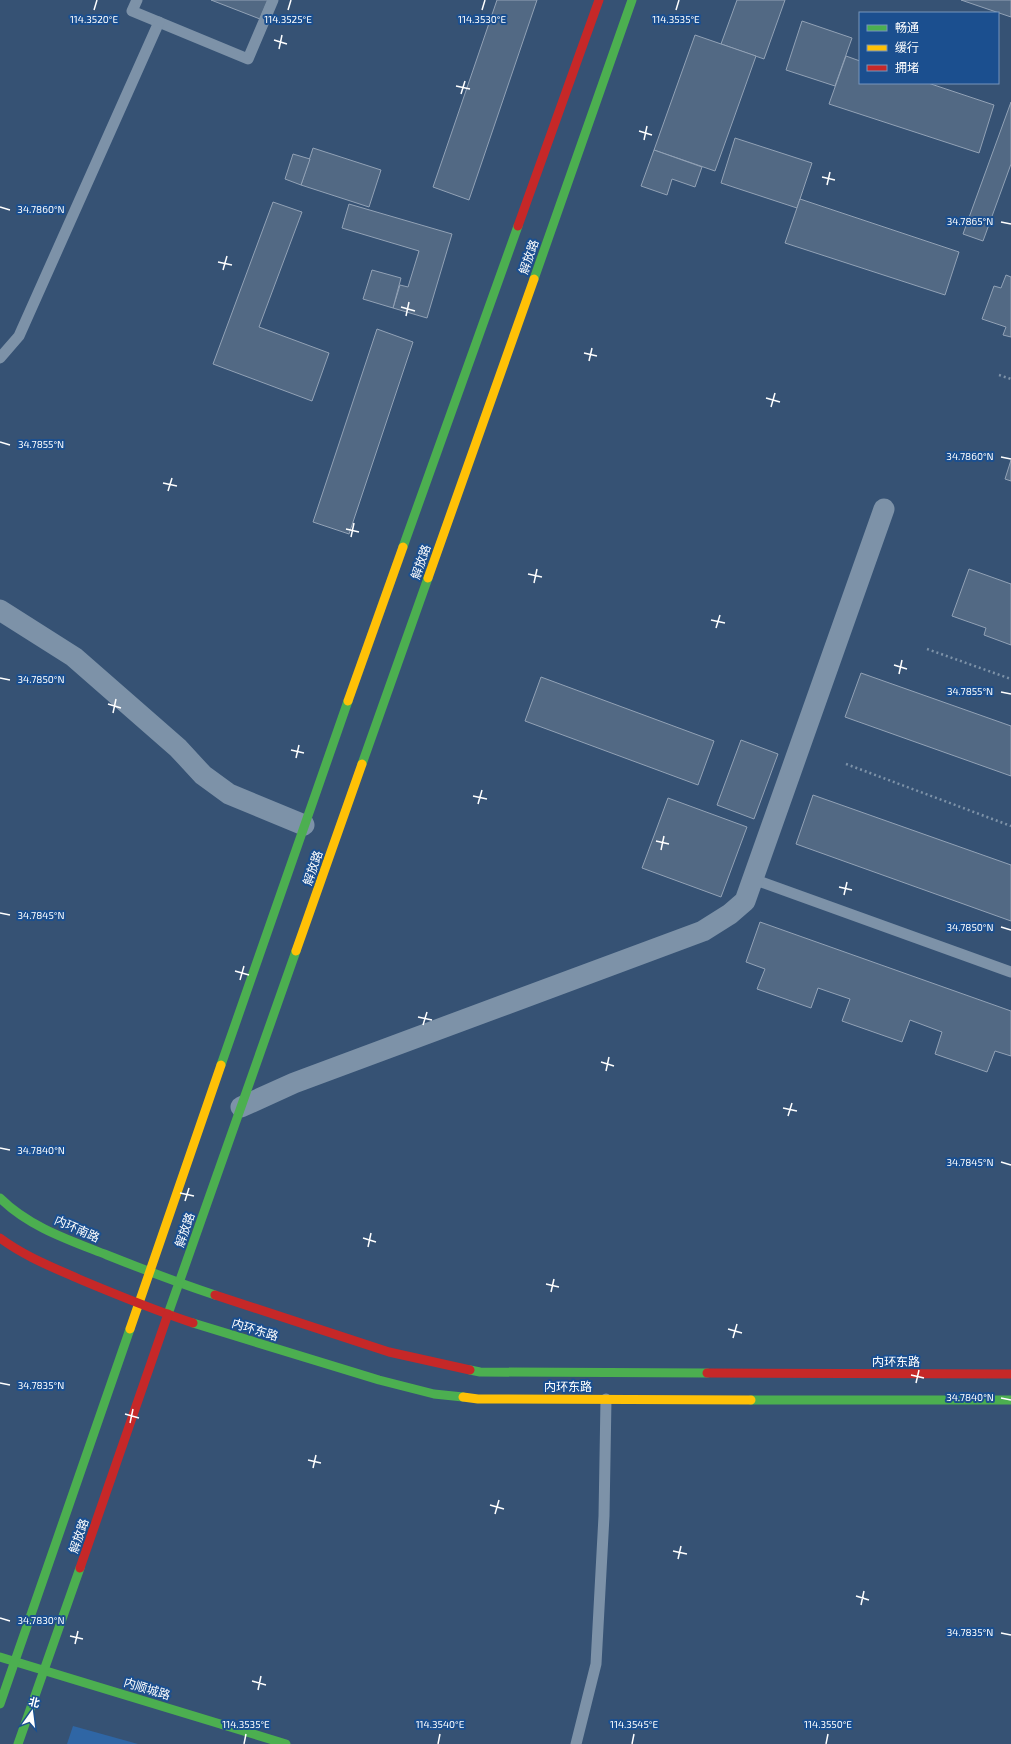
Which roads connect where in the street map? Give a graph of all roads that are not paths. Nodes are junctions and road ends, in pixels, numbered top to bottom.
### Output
1 (137, 0) edge
2 (273, 0) edge
3 (599, 0) edge
4 (632, 0) edge
5 (159, 22) junction
6 (0, 358) edge
7 (884, 509) dead end
8 (0, 610) edge
9 (304, 825) junction
10 (753, 879) junction
11 (1011, 972) edge
12 (241, 1107) junction
13 (0, 1198) edge
14 (0, 1238) edge
15 (149, 1272) junction
16 (179, 1282) junction
17 (138, 1304) junction
18 (169, 1315) junction
19 (1011, 1374) edge
20 (606, 1399) junction
21 (1011, 1400) edge
22 (0, 1657) edge
23 (15, 1662) junction
24 (45, 1670) junction
25 (0, 1704) edge
26 (18, 1744) edge
27 (286, 1744) edge
28 (576, 1744) edge

1 - 5 lane
2 - 5 lane
3 - 9 main road, 解放路
4 - 12 main road, 解放路
5 - 6 lane
7 - 10 street
8 - 9 street
9 - 15 main road, 解放路
10 - 11 lane
10 - 12 street
12 - 16 main road, 解放路
13 - 15 main road, 内环南路
14 - 17 main road
15 - 16 main road, 内环东路
15 - 17 main road, 解放路
16 - 18 main road, 解放路
16 - 19 main road, 内环东路
17 - 18 main road, 内环东路
17 - 23 main road, 解放路
18 - 20 main road, 内环东路
18 - 24 main road, 解放路
20 - 21 main road, 内环东路
20 - 28 lane
22 - 23 main road, 内顺城路
23 - 24 main road, 内顺城路
23 - 25 main road, 解放路
24 - 26 main road, 解放路
24 - 27 main road, 内顺城路

